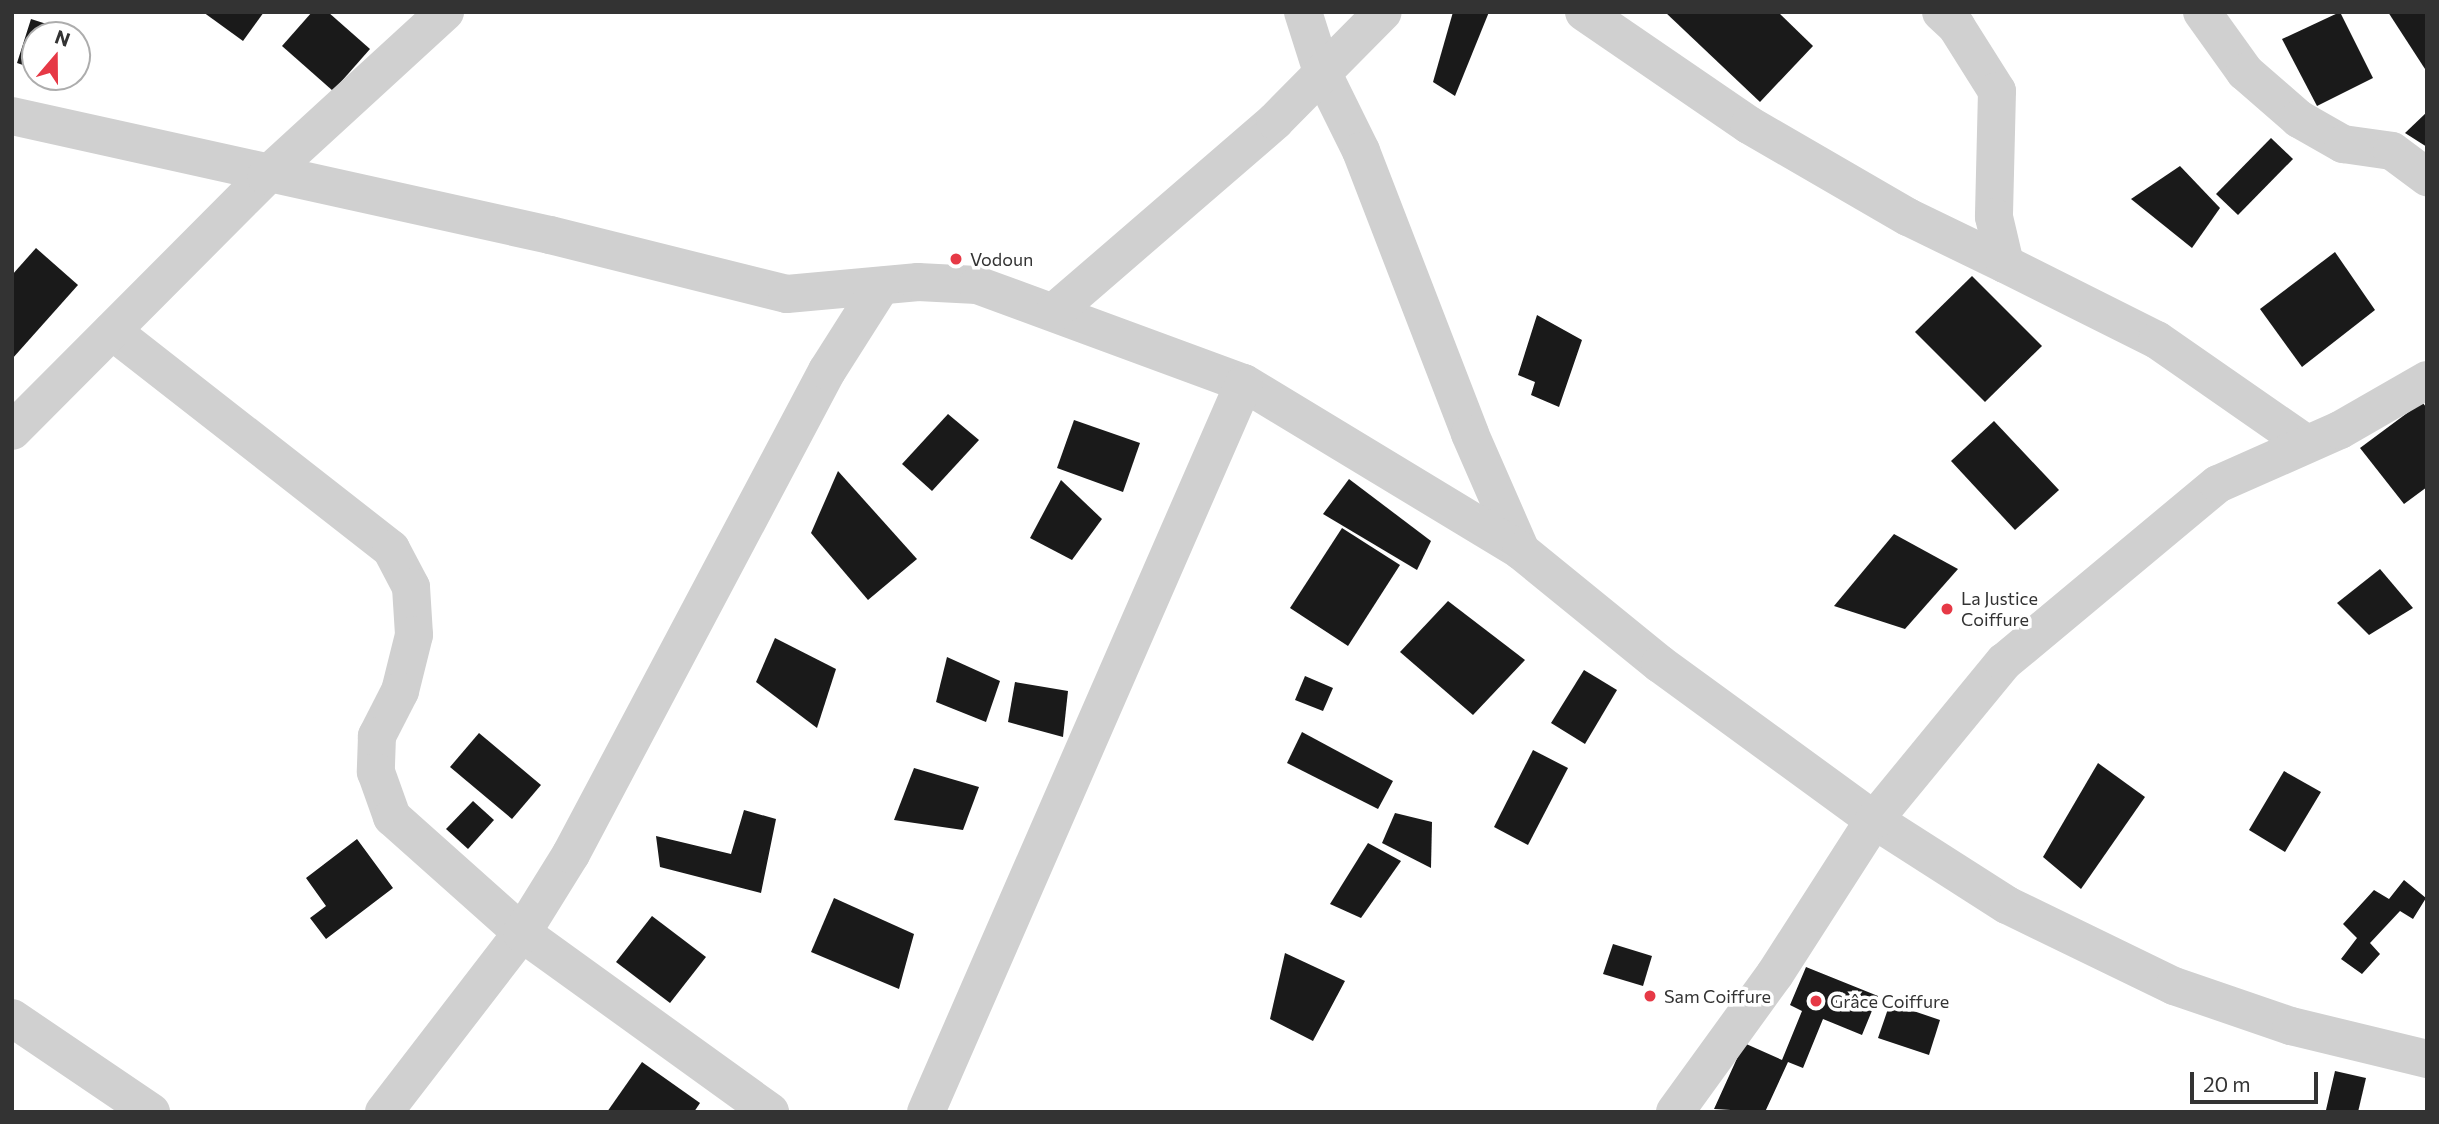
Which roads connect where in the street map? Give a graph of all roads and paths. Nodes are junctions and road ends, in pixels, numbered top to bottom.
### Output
1 (445, 12) edge
2 (1303, 12) edge
3 (1383, 12) edge
4 (1584, 12) edge
5 (1941, 12) edge
6 (2202, 12) edge
7 (1322, 72) junction
8 (12, 116) edge
9 (266, 176) junction
10 (2427, 177) edge
11 (2005, 264) junction
12 (881, 286) junction
13 (1054, 312) junction
14 (112, 331) junction
15 (2427, 380) edge
16 (1244, 383) junction
17 (12, 430) edge
18 (2304, 442) junction
19 (1521, 551) junction
20 (1874, 820) junction
21 (522, 933) junction
22 (12, 1018) edge
23 (2427, 1059) edge
24 (151, 1112) edge
25 (384, 1112) edge
26 (770, 1112) edge
27 (926, 1112) edge
28 (1675, 1112) edge

1 - 9 street
2 - 7 street
3 - 7 street
4 - 11 street
5 - 11 street
6 - 10 street
7 - 13 street
7 - 19 street
8 - 9 street
9 - 12 street
9 - 14 street
11 - 18 street
12 - 13 street
12 - 21 street
13 - 16 street
14 - 17 street
14 - 21 street
15 - 18 street
16 - 19 street
16 - 27 street
18 - 20 street
19 - 20 street
20 - 23 street
20 - 28 street
21 - 25 street
21 - 26 street
22 - 24 street

